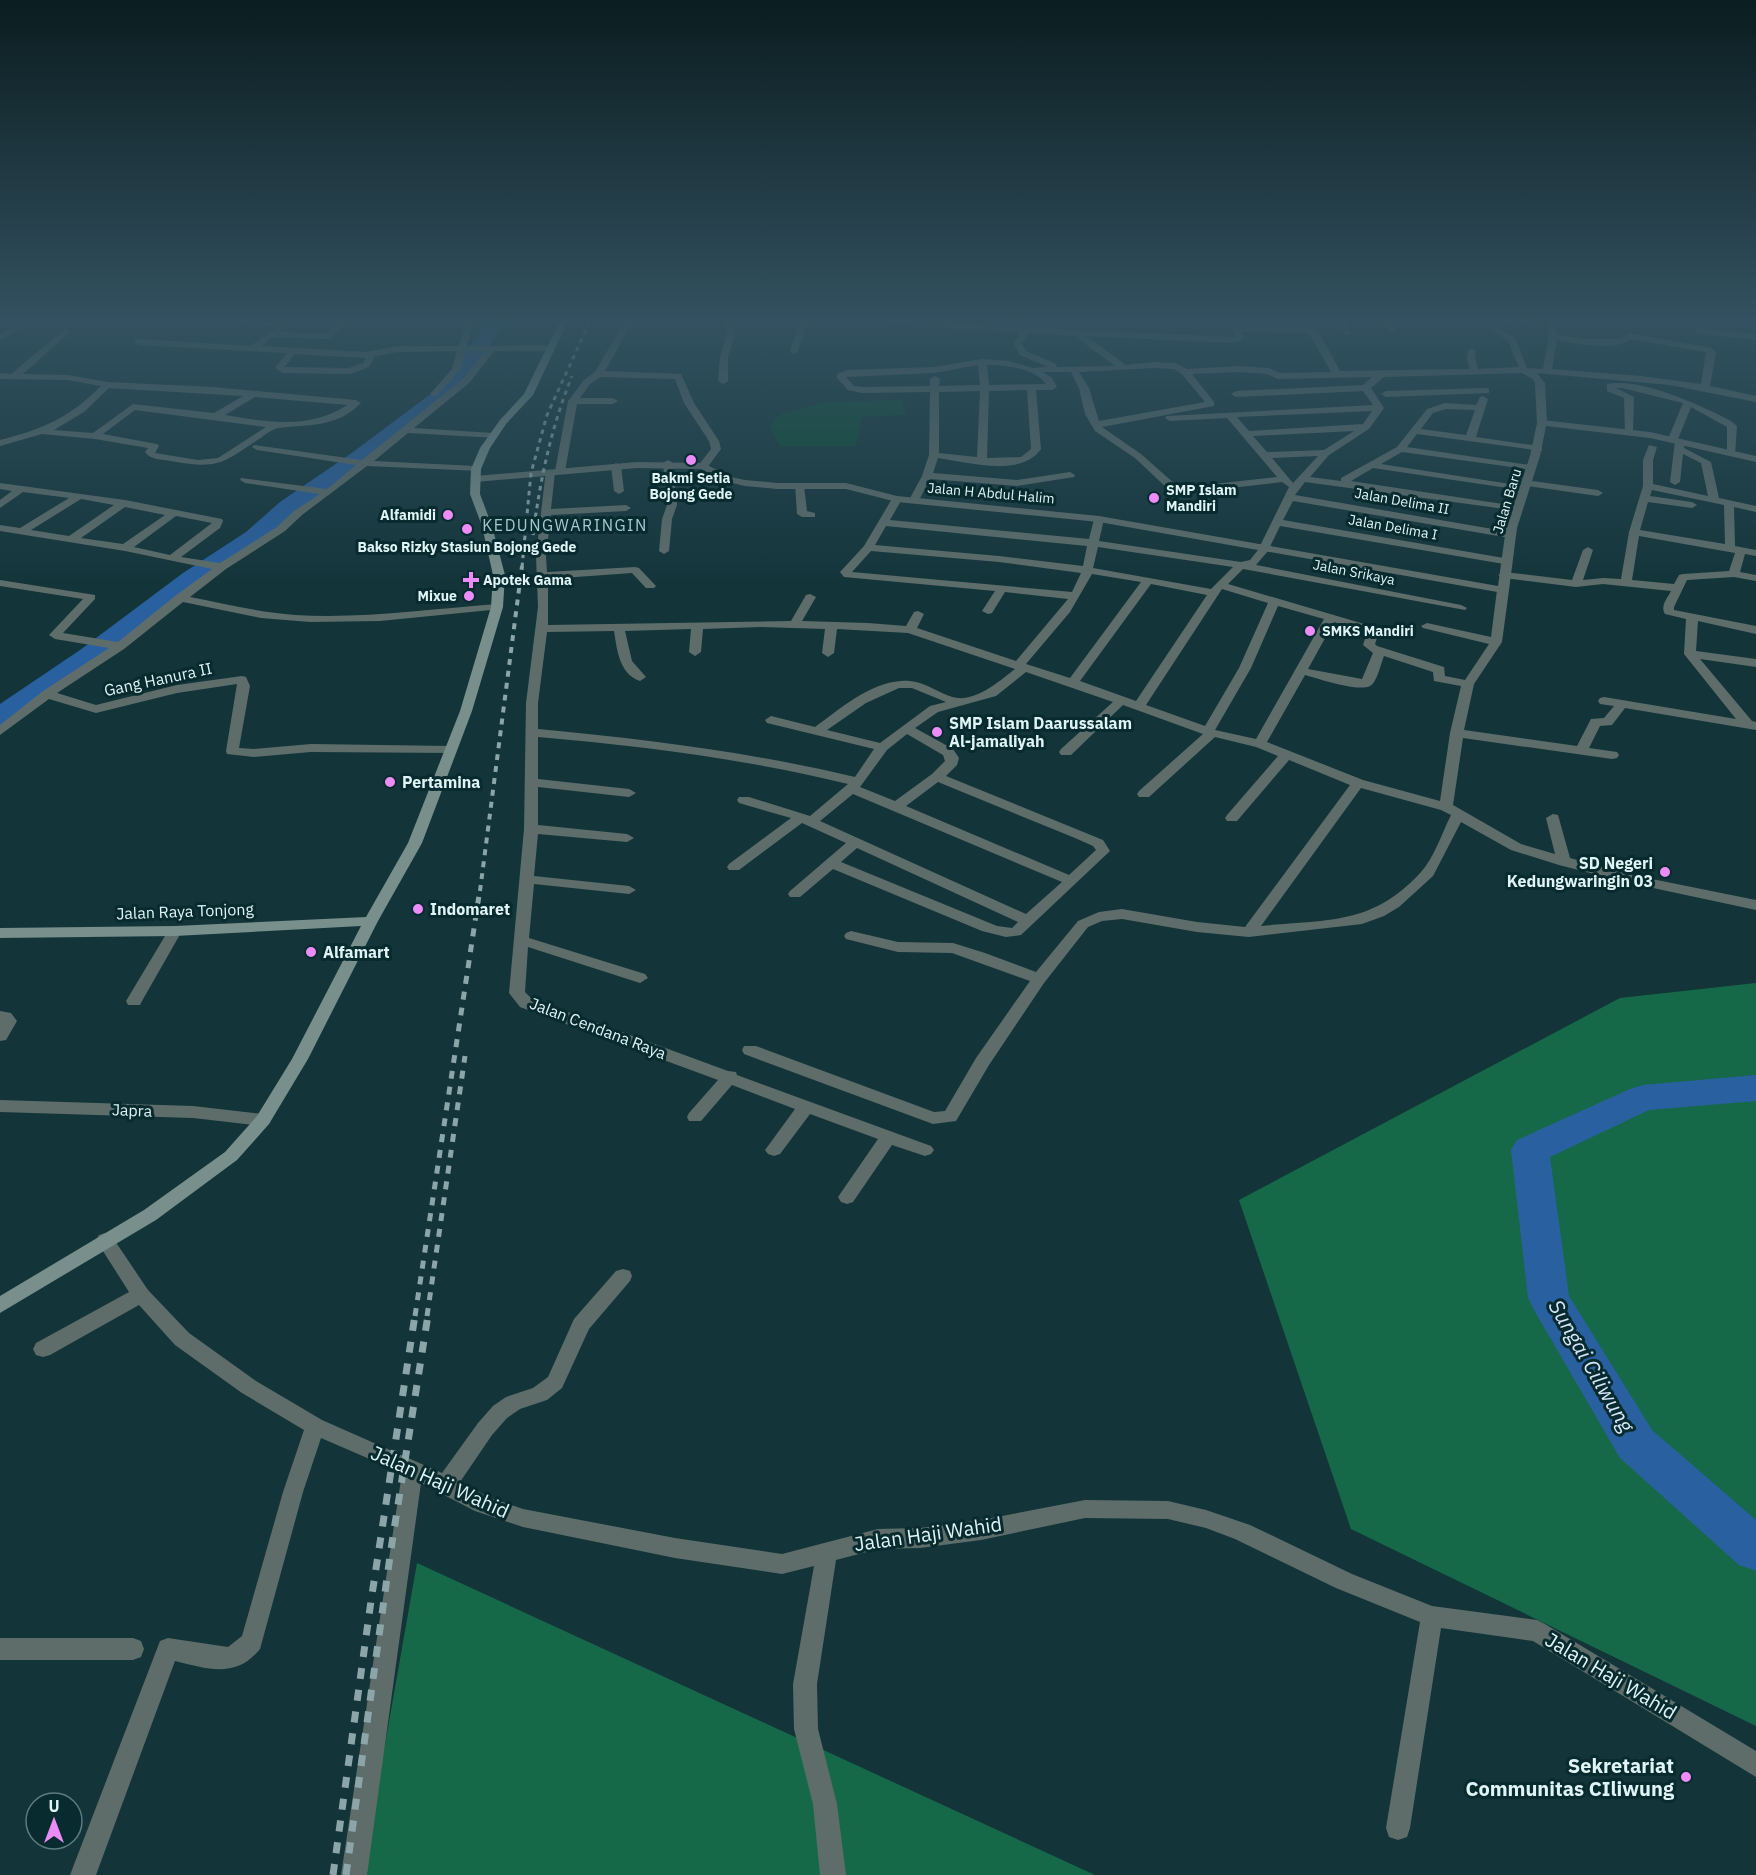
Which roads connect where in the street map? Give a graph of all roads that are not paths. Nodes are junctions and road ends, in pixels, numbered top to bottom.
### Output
1 (84, 408) edge
2 (131, 408) edge
3 (147, 408) edge
4 (228, 408) edge
5 (345, 408) edge
6 (432, 408) edge
7 (514, 408) edge
8 (571, 408) edge
9 (693, 408) edge
10 (935, 408) edge
11 (984, 408) edge
12 (1033, 408) edge
13 (1090, 408) edge
14 (1186, 408) edge
15 (1368, 408) edge
16 (1379, 408) edge
17 (1434, 408) edge
18 (1480, 408) edge
19 (1541, 408) edge
20 (1629, 408) edge
21 (1686, 408) edge
22 (1700, 408) edge
23 (1230, 415) junction
24 (216, 416) junction
25 (1170, 418) dead end
26 (1542, 423) junction
27 (1095, 425) junction
28 (273, 426) junction
29 (1366, 428) junction
30 (406, 430) junction
31 (1416, 431) junction
32 (45, 432) junction
33 (1628, 432) junction
34 (1246, 434) junction
35 (95, 436) junction
36 (494, 436) junction
37 (1470, 439) junction
38 (0, 443) edge
39 (1677, 443) junction
40 (257, 447) dead end
41 (1652, 447) dead end
42 (1400, 449) junction
43 (1539, 449) junction
44 (1326, 453) junction
45 (1732, 453) junction
46 (934, 455) junction
47 (1262, 455) junction
48 (982, 459) junction
49 (1756, 459) edge
50 (361, 463) junction
51 (668, 463) junction
52 (1372, 465) junction
53 (616, 466) junction
54 (704, 466) junction
55 (1530, 468) junction
56 (555, 472) junction
57 (476, 474) junction
58 (1070, 475) dead end
59 (927, 476) junction
60 (1284, 479) junction
61 (1303, 479) junction
62 (245, 480) dead end
63 (1675, 482) dead end
64 (1348, 484) junction
65 (0, 486) edge
66 (799, 486) junction
67 (1524, 486) junction
68 (1648, 486) junction
69 (21, 489) junction
70 (619, 491) dead end
71 (329, 492) junction
72 (1291, 493) junction
73 (1598, 493) dead end
74 (79, 496) junction
75 (1645, 498) junction
76 (897, 499) junction
77 (914, 500) junction
78 (125, 503) junction
79 (1730, 503) junction
80 (1710, 504) junction
81 (0, 505) edge
82 (626, 508) dead end
83 (1516, 508) junction
84 (1756, 508) edge
85 (175, 512) junction
86 (545, 512) junction
87 (812, 515) dead end
88 (1100, 519) junction
89 (1276, 522) junction
90 (884, 523) junction
91 (0, 528) edge
92 (22, 531) junction
93 (1634, 532) junction
94 (1510, 535) junction
95 (72, 539) junction
96 (1092, 543) junction
97 (1266, 547) junction
98 (125, 548) junction
99 (868, 548) junction
100 (1735, 549) junction
101 (1588, 550) dead end
102 (664, 551) dead end
103 (1756, 553) edge
104 (174, 557) junction
105 (1504, 561) junction
106 (1241, 565) junction
107 (220, 567) junction
108 (1087, 570) junction
109 (1734, 574) junction
110 (1504, 575) junction
111 (541, 576) junction
112 (1756, 578) edge
113 (1148, 580) junction
114 (1626, 582) junction
115 (0, 583) edge
116 (1576, 584) junction
117 (650, 586) dead end
118 (1002, 588) junction
119 (1678, 588) junction
120 (1217, 589) junction
121 (1503, 590) junction
122 (1075, 596) junction
123 (810, 597) dead end
124 (179, 598) junction
125 (1274, 601) junction
126 (497, 607) junction
127 (1461, 608) dead end
128 (988, 611) dead end
129 (918, 614) dead end
130 (1331, 618) junction
131 (1692, 618) junction
132 (795, 624) junction
133 (697, 625) junction
134 (831, 626) junction
135 (1427, 626) dead end
136 (619, 628) junction
137 (542, 629) junction
138 (910, 630) junction
139 (1756, 630) edge
140 (971, 639) dead end
141 (1496, 642) junction
142 (115, 645) junction
143 (960, 648) junction
144 (695, 652) dead end
145 (828, 653) dead end
146 (1379, 653) junction
147 (1690, 654) junction
148 (1756, 663) edge
149 (1021, 667) junction
150 (1302, 671) junction
151 (640, 677) dead end
152 (1073, 682) junction
153 (1468, 684) junction
154 (47, 694) junction
155 (1122, 700) junction
156 (1604, 701) dead end
157 (957, 702) junction
158 (1622, 704) junction
159 (1139, 706) junction
160 (9, 716) edge
161 (771, 720) dead end
162 (1752, 726) edge
163 (906, 728) junction
164 (819, 730) junction
165 (0, 731) edge
166 (531, 732) junction
167 (1210, 732) junction
168 (1456, 733) junction
169 (1260, 744) junction
170 (882, 747) junction
171 (450, 750) junction
172 (1582, 750) junction
173 (1066, 752) dead end
174 (1287, 754) junction
175 (1612, 755) dead end
176 (937, 777) junction
177 (532, 782) junction
178 (1358, 783) junction
179 (855, 785) junction
180 (630, 793) dead end
181 (1144, 794) dead end
182 (744, 800) dead end
183 (897, 806) junction
184 (1452, 811) junction
185 (1232, 818) dead end
186 (1553, 818) dead end
187 (805, 820) junction
188 (531, 829) junction
189 (627, 838) dead end
190 (855, 843) junction
191 (1564, 862) junction
192 (831, 863) junction
193 (734, 867) dead end
194 (526, 879) junction
195 (1070, 880) junction
196 (629, 891) dead end
197 (795, 894) dead end
198 (1756, 905) edge
199 (371, 921) junction
200 (1028, 921) junction
201 (176, 931) junction
202 (1250, 932) junction
203 (2, 936) edge
204 (851, 936) dead end
205 (521, 940) junction
206 (640, 978) dead end
207 (1039, 979) junction
208 (134, 1001) dead end
209 (0, 1016) edge
210 (0, 1036) edge
211 (750, 1050) dead end
212 (729, 1076) junction
213 (807, 1105) junction
214 (0, 1106) edge
215 (695, 1117) dead end
216 (263, 1120) junction
217 (889, 1136) junction
218 (774, 1150) dead end
219 (926, 1150) dead end
220 (847, 1197) dead end
221 (105, 1240) junction
222 (623, 1276) dead end
223 (141, 1295) junction
224 (0, 1305) edge
225 (43, 1349) dead end
226 (315, 1425) junction
227 (413, 1468) junction
228 (446, 1485) junction
229 (827, 1551) junction
230 (1432, 1616) junction
231 (0, 1649) edge
232 (133, 1649) dead end
233 (1756, 1765) edge
234 (1398, 1828) dead end
235 (83, 1875) edge
236 (354, 1875) edge
237 (833, 1875) edge

1 - 32 street
2 - 35 street
3 - 24 street
4 - 24 street
5 - 28 street
6 - 30 street
7 - 36 main road
8 - 56 street, Jalan Cendana Raya
9 - 54 street
10 - 46 street
11 - 48 street
12 - 48 street
13 - 27 street
14 - 27 street
15 - 23 street
16 - 29 street
17 - 31 street
18 - 37 street
19 - 26 street, Jalan Baru
20 - 33 street
21 - 39 street
22 - 45 street
23 - 25 street
23 - 34 street
24 - 28 street
26 - 33 street
26 - 43 street, Jalan Baru
27 - 60 street
28 - 35 street
29 - 34 street
29 - 44 street
30 - 36 street
30 - 50 street
31 - 37 street
31 - 42 street
32 - 35 street
32 - 38 street
33 - 39 street
34 - 47 street
36 - 57 main road
37 - 43 street
39 - 45 street
39 - 63 street
39 - 80 street
40 - 50 street, Jalan H Abdul Halim
41 - 68 street
42 - 52 street
42 - 55 street
43 - 55 street, Jalan Baru
44 - 47 street
44 - 61 street
45 - 49 street
46 - 48 street
46 - 59 street
47 - 60 street
50 - 57 street, Jalan H Abdul Halim
50 - 71 street
51 - 53 street, Jalan H Abdul Halim
51 - 54 street, Jalan H Abdul Halim
51 - 102 street
52 - 64 street
52 - 67 street
53 - 56 street, Jalan H Abdul Halim
53 - 70 street
54 - 66 street, Jalan H Abdul Halim
55 - 67 street, Jalan Baru
56 - 57 street, Jalan H Abdul Halim
56 - 86 street, Jalan Cendana Raya
57 - 126 main road
58 - 59 street
59 - 77 street
60 - 72 street
61 - 64 street
61 - 72 street
62 - 71 street
64 - 83 street
65 - 69 street
66 - 76 street, Jalan H Abdul Halim
66 - 87 street
67 - 73 street
67 - 83 street, Jalan Baru
68 - 75 street
68 - 80 street
69 - 74 street
69 - 81 street
71 - 107 street
72 - 89 street
72 - 94 street, Jalan Delima II
74 - 78 street
74 - 92 street
75 - 80 street
75 - 93 street
76 - 77 street, Jalan H Abdul Halim
76 - 90 street
77 - 88 street, Jalan H Abdul Halim
78 - 85 street
78 - 95 street
79 - 80 street
79 - 84 street
79 - 100 street
82 - 86 street
83 - 94 street, Jalan Baru
85 - 98 street
85 - 104 street
86 - 111 street, Jalan Cendana Raya
88 - 96 street
88 - 97 street, Jalan H Abdul Halim
89 - 97 street
89 - 105 street, Jalan Delima I
90 - 96 street, Jalan Srikaya
90 - 99 street
91 - 92 street
92 - 95 street
93 - 100 street
93 - 114 street
94 - 105 street, Jalan Baru
95 - 98 street
96 - 106 street, Jalan Srikaya
96 - 108 street
97 - 106 street
97 - 121 street, Jalan H Abdul Halim
98 - 104 street
99 - 108 street
99 - 118 street
100 - 103 street
100 - 109 street
101 - 116 street
104 - 107 street
105 - 110 street, Jalan Baru
106 - 120 street
106 - 127 street, Jalan Srikaya
107 - 124 street
108 - 113 street
108 - 122 street
109 - 112 street
109 - 119 street
110 - 116 street
110 - 121 street, Jalan Baru
111 - 117 street
111 - 137 street, Jalan Cendana Raya
113 - 120 street
113 - 152 street
114 - 116 street
114 - 119 street
115 - 142 street
118 - 122 street
118 - 128 street
119 - 131 street
120 - 125 street
120 - 159 street
121 - 141 street, Jalan Baru
122 - 149 street
123 - 132 street
124 - 126 street
124 - 142 street
125 - 130 street
125 - 167 street
126 - 171 main road
129 - 138 street
130 - 146 street
130 - 150 street
131 - 139 street
131 - 147 street
132 - 133 street
132 - 134 street
133 - 136 street
133 - 144 street
134 - 138 street
134 - 145 street
135 - 141 street
136 - 137 street
136 - 151 street
137 - 166 street, Jalan Cendana Raya
138 - 143 street
140 - 143 street
141 - 153 street
142 - 154 street
143 - 149 street
146 - 150 street
146 - 153 street
147 - 148 street
147 - 162 street
149 - 152 street
149 - 157 street
150 - 169 street
152 - 155 street
153 - 168 street
154 - 160 street
154 - 171 street, Gang Hanura II
155 - 159 street
155 - 173 street
156 - 158 street
157 - 163 street
157 - 164 street
158 - 162 street
158 - 172 street
159 - 167 street
160 - 165 street
161 - 164 street
163 - 170 street
163 - 176 street
164 - 170 street
166 - 177 street, Jalan Cendana Raya
166 - 179 street
167 - 169 street
167 - 181 street
168 - 172 street
168 - 184 street
169 - 174 street
170 - 179 street
171 - 199 main road
172 - 175 street
174 - 178 street
174 - 185 street
176 - 183 street
176 - 195 street
177 - 180 street
177 - 188 street, Jalan Cendana Raya
178 - 184 street
178 - 202 street
179 - 183 street
179 - 187 street
182 - 187 street
183 - 195 street
184 - 191 street
184 - 202 street
186 - 191 street
187 - 190 street
187 - 193 street
188 - 189 street
188 - 194 street, Jalan Cendana Raya
190 - 192 street
190 - 200 street
191 - 198 street
192 - 197 street
192 - 200 street
194 - 196 street
194 - 205 street, Jalan Cendana Raya
195 - 200 street
199 - 201 main road, Jalan Raya Tonjong
199 - 216 main road
201 - 203 main road, Jalan Raya Tonjong
201 - 208 street
202 - 207 street
204 - 207 street
205 - 206 street
205 - 212 street, Jalan Cendana Raya
207 - 211 street
209 - 210 street
212 - 213 street, Jalan Cendana Raya
212 - 215 street
213 - 217 street, Jalan Cendana Raya
213 - 218 street
214 - 216 street, Japra
216 - 221 main road
217 - 219 street, Jalan Cendana Raya
217 - 220 street
221 - 223 street, Jalan Haji Wahid
221 - 224 main road
222 - 228 street
223 - 225 street
223 - 226 street, Jalan Haji Wahid
226 - 227 street, Jalan Haji Wahid
226 - 235 street
227 - 228 street, Jalan Haji Wahid
227 - 236 street
228 - 229 street, Jalan Haji Wahid
229 - 230 street, Jalan Haji Wahid
229 - 237 street
230 - 233 street, Jalan Haji Wahid
230 - 234 street
231 - 232 street

